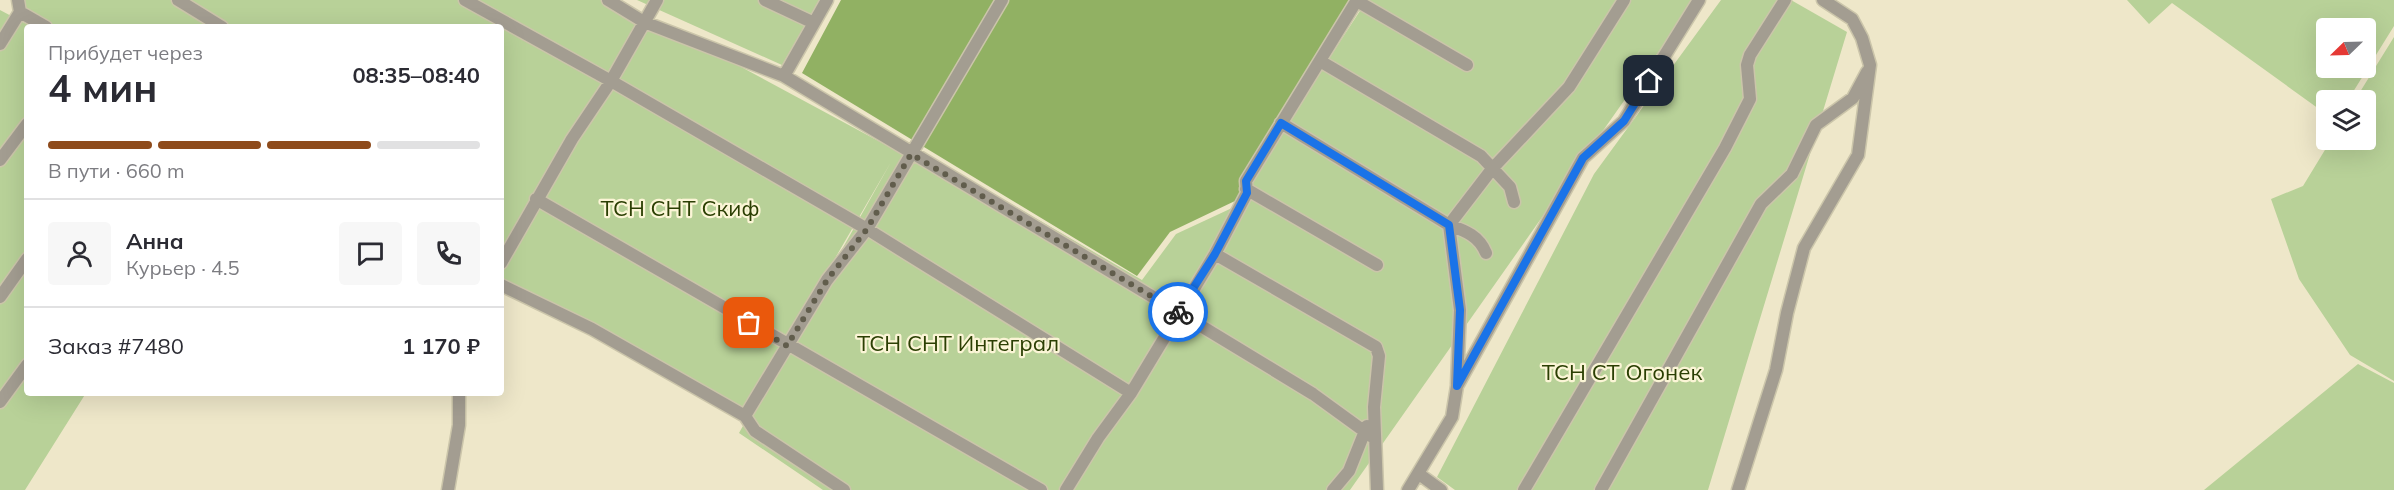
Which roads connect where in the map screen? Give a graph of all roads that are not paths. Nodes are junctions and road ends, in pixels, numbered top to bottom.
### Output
1 (178, 0) edge
2 (465, 0) edge
3 (608, 0) edge
4 (657, 0) edge
5 (765, 0) edge
6 (827, 0) edge
7 (1002, 0) edge
8 (1357, 0) edge
9 (1624, 0) edge
10 (1699, 0) edge
11 (1785, 0) edge
12 (1823, 0) edge
13 (19, 6) edge
14 (644, 22) junction
15 (814, 23) junction
16 (42, 24) edge
17 (217, 24) edge
18 (0, 44) edge
19 (1320, 61) junction
20 (1467, 65) dead end
21 (1870, 65) junction
22 (784, 76) junction
23 (612, 81) junction
24 (1281, 123) junction
25 (24, 128) edge
26 (911, 154) junction
27 (0, 160) edge
28 (1492, 169) junction
29 (1246, 189) junction
30 (536, 199) junction
31 (1514, 202) dead end
32 (1449, 225) junction
33 (867, 229) junction
34 (1486, 253) dead end
35 (1215, 254) junction
36 (504, 257) edge
37 (24, 263) edge
38 (1377, 266) dead end
39 (504, 286) edge
40 (0, 297) edge
41 (1178, 312) junction
42 (787, 346) junction
43 (24, 369) edge
44 (1457, 386) junction
45 (1131, 393) junction
46 (459, 396) edge
47 (0, 402) edge
48 (1374, 406) junction
49 (745, 416) junction
50 (1365, 430) junction
51 (1375, 439) junction
52 (1419, 474) junction
53 (448, 490) edge
54 (844, 490) edge
55 (1041, 490) edge
56 (1066, 490) edge
57 (1333, 490) edge
58 (1377, 490) edge
59 (1408, 490) edge
60 (1441, 490) edge
61 (1524, 490) edge
62 (1601, 490) edge
63 (1738, 490) edge

1 - 17 street
2 - 23 street
3 - 14 street
4 - 14 street
5 - 15 street
6 - 15 street
7 - 26 street
8 - 19 street
8 - 20 street
9 - 28 street
10 - 44 street
11 - 61 street
12 - 21 street
13 - 16 street
13 - 18 street
14 - 22 street
14 - 23 street
15 - 22 street
19 - 24 street
19 - 28 street
21 - 62 street
21 - 63 street
22 - 26 street
23 - 30 street
23 - 33 street
24 - 29 street
24 - 32 street
25 - 27 street
26 - 33 street
26 - 41 street
28 - 31 street
28 - 32 street
29 - 35 street
29 - 38 street
30 - 36 street
30 - 42 street
32 - 34 street
32 - 44 street
33 - 42 street
33 - 45 street
35 - 41 street
35 - 48 street
37 - 40 street
39 - 49 street
41 - 45 street
41 - 50 street
42 - 49 street
42 - 55 street
43 - 47 street
44 - 52 street
45 - 56 street
46 - 53 street
48 - 50 street
48 - 51 street
49 - 54 street
50 - 51 street
50 - 57 street
51 - 58 street
52 - 59 street
52 - 60 street

